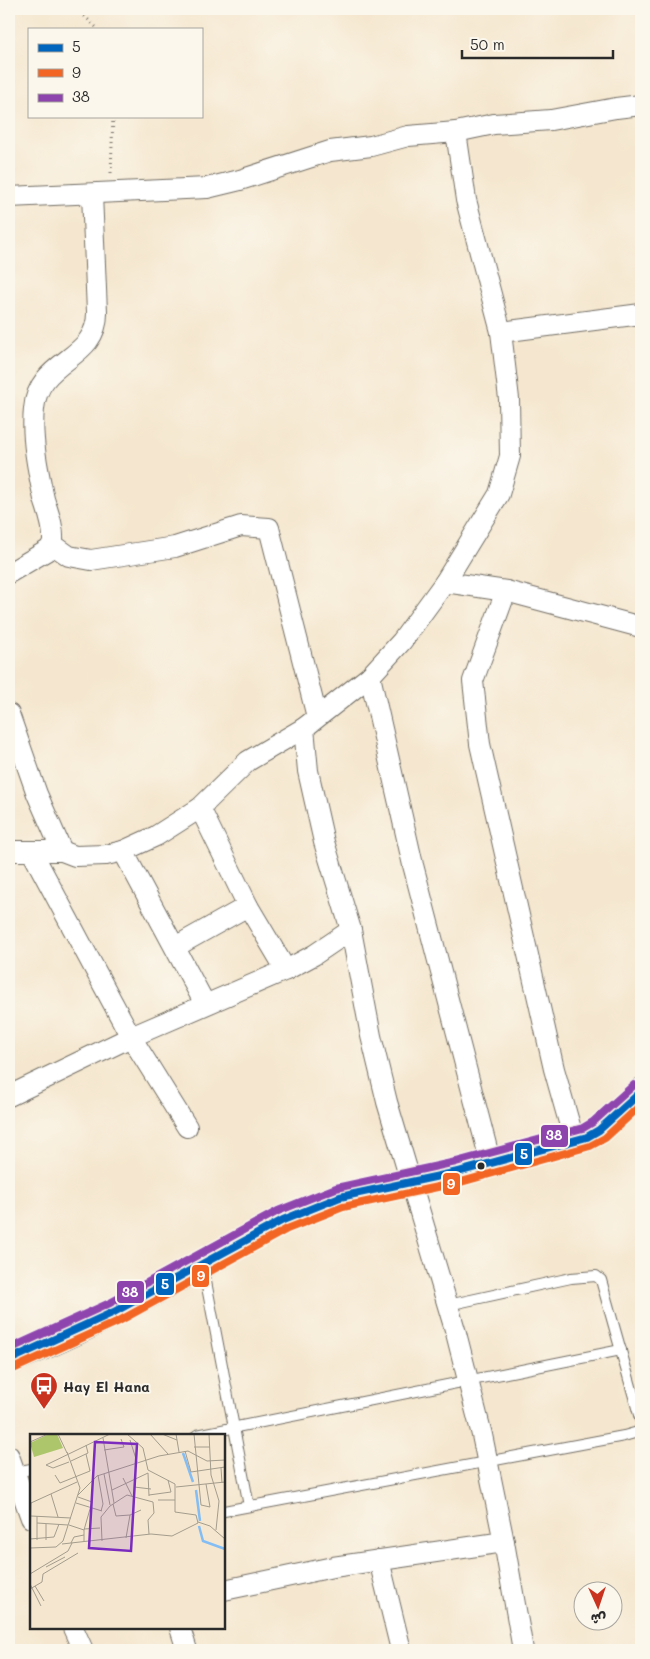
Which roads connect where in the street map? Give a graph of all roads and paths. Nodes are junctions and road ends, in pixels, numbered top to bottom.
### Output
1 (77, 9) edge
2 (97, 28) edge
3 (641, 105) edge
4 (112, 118) edge
5 (456, 132) junction
6 (101, 193) junction
7 (9, 197) edge
8 (641, 314) edge
9 (501, 332) junction
10 (52, 544) junction
11 (9, 573) edge
12 (445, 582) junction
13 (506, 591) junction
14 (641, 627) edge
15 (370, 676) junction
16 (9, 714) edge
17 (311, 722) junction
18 (200, 808) junction
19 (9, 851) edge
20 (62, 851) junction
21 (123, 851) junction
22 (32, 852) junction
23 (248, 906) junction
24 (351, 930) junction
25 (175, 947) junction
26 (286, 970) junction
27 (205, 1004) junction
28 (131, 1036) junction
29 (641, 1092) edge
30 (9, 1096) edge
31 (187, 1127) dead end
32 (574, 1140) junction
33 (491, 1164) junction
34 (412, 1182) junction
35 (203, 1264) junction
36 (448, 1305) junction
37 (621, 1350) junction
38 (9, 1360) edge
39 (469, 1380) junction
40 (641, 1422) edge
41 (641, 1427) edge
42 (234, 1428) junction
43 (202, 1434) edge
44 (488, 1462) junction
45 (18, 1466) edge
46 (249, 1506) junction
47 (225, 1511) edge
48 (30, 1514) edge
49 (504, 1542) junction
50 (379, 1560) junction
51 (225, 1590) edge
52 (73, 1629) edge
53 (180, 1629) edge
54 (83, 1650) edge
55 (186, 1650) edge
56 (401, 1650) edge
57 (522, 1650) edge

1 - 2 path
3 - 5 street
4 - 6 path
5 - 6 street
5 - 9 street
6 - 7 street
6 - 10 street
8 - 9 street
9 - 12 street
10 - 11 street
10 - 17 street
12 - 13 street
12 - 15 street
13 - 14 street
13 - 32 street
15 - 17 street
15 - 33 street
16 - 20 street
17 - 18 street
17 - 24 street
18 - 21 street
18 - 23 street
19 - 22 street
20 - 21 street
20 - 22 street
21 - 25 street
22 - 28 street
23 - 25 street
23 - 26 street
24 - 26 street
24 - 34 street
25 - 27 street
26 - 27 street
27 - 28 street
28 - 30 street
28 - 31 street
29 - 32 street
32 - 33 street
33 - 34 street
34 - 35 street
34 - 36 street
35 - 38 street
35 - 42 lane
36 - 37 lane
36 - 39 street
37 - 39 lane
37 - 40 lane
39 - 42 lane
39 - 44 street
41 - 44 lane
42 - 43 lane
42 - 46 lane
44 - 46 lane
44 - 49 street
45 - 48 street
46 - 47 lane
49 - 50 street
49 - 57 street
50 - 51 street
50 - 56 street
52 - 54 street
53 - 55 street

